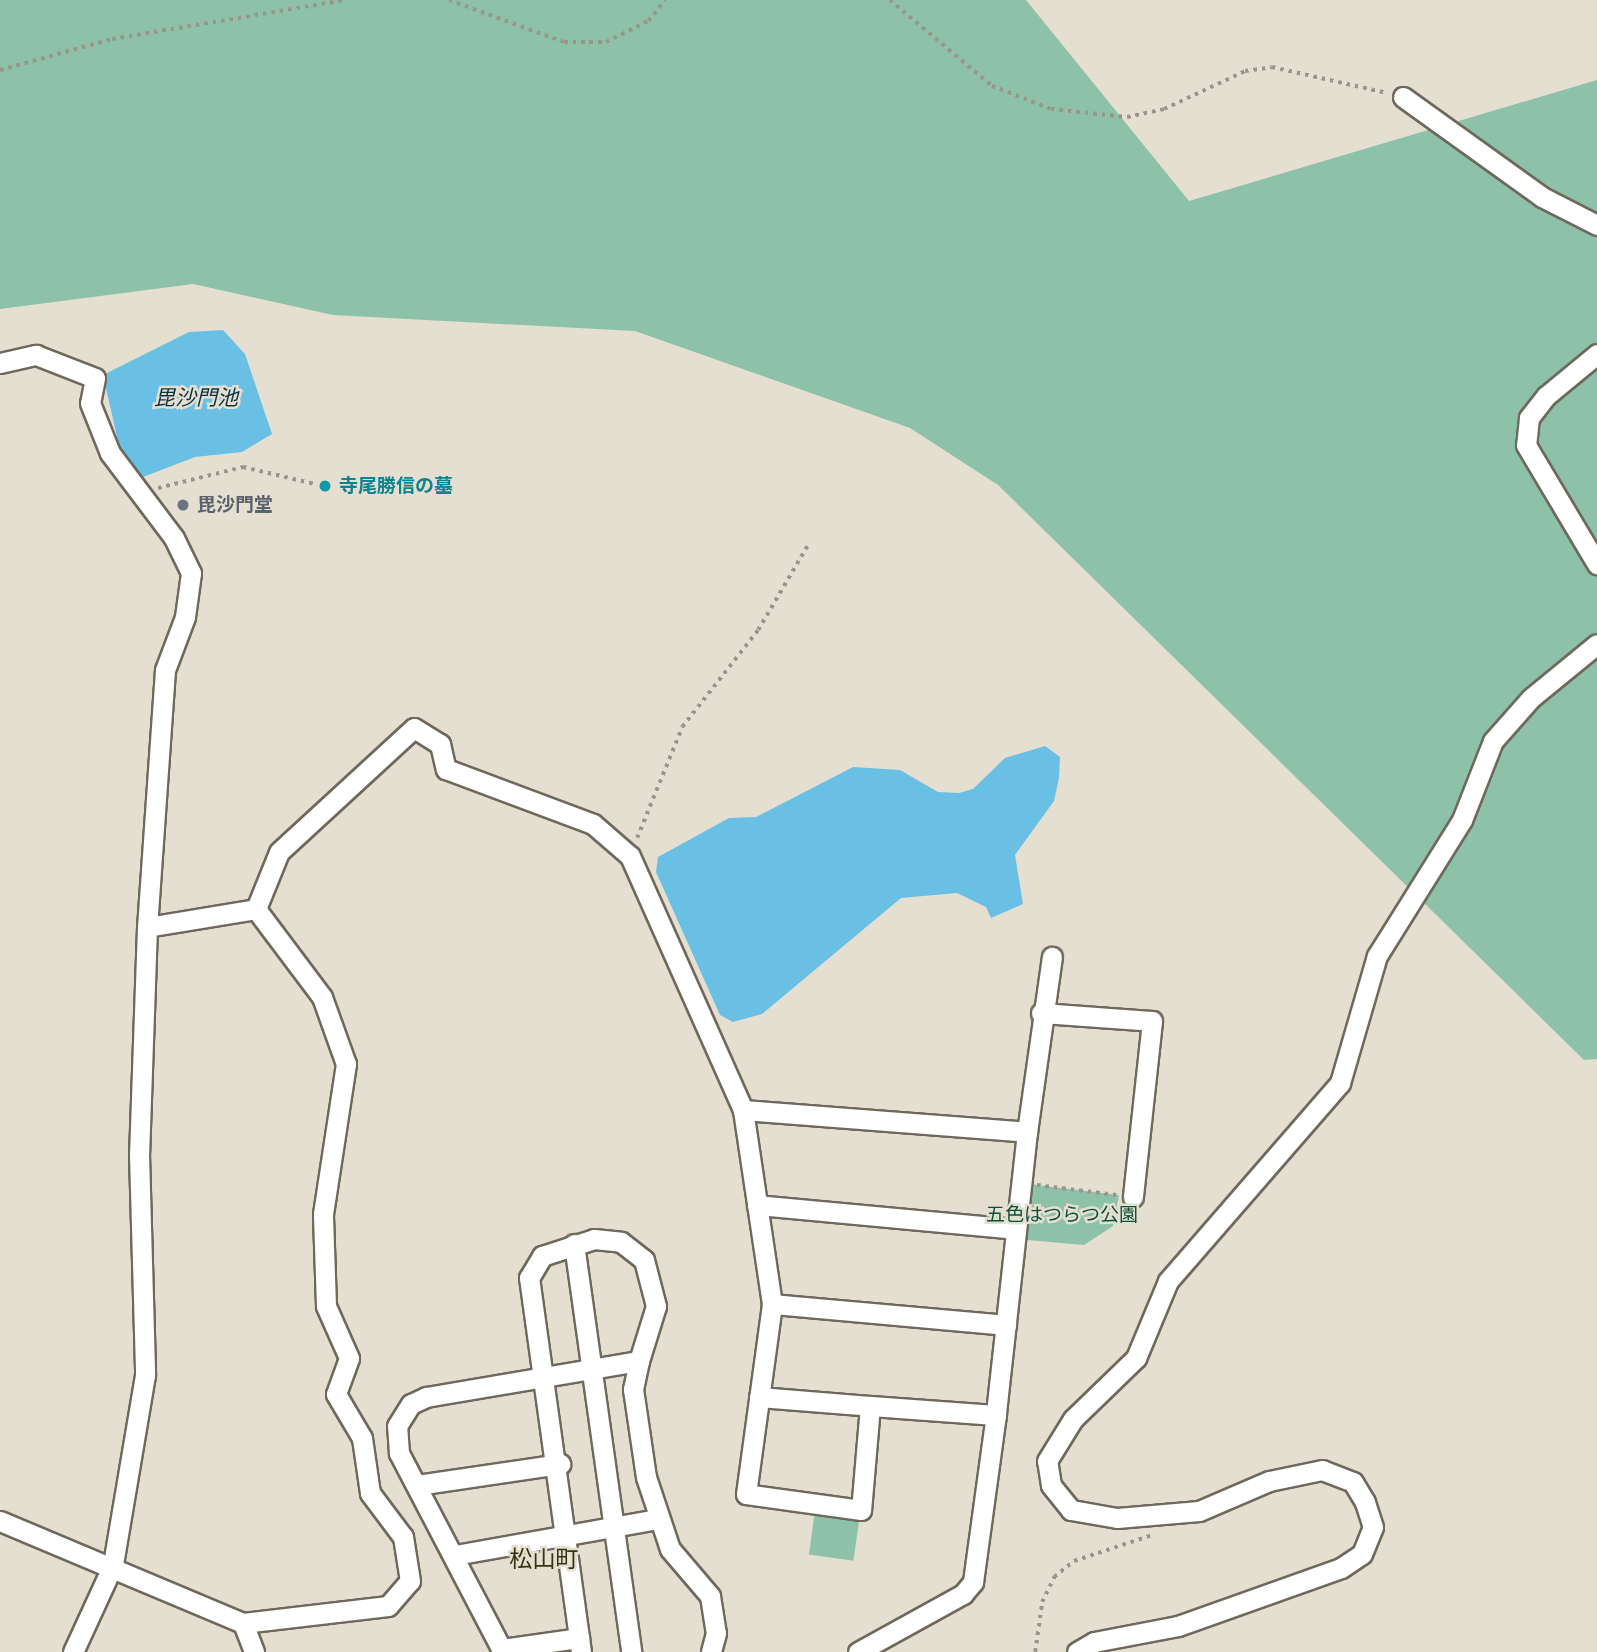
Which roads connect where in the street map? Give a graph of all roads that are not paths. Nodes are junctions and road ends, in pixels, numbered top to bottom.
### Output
1 (1403, 97) road end
2 (1597, 225) edge
3 (1597, 354) edge
4 (0, 363) edge
5 (1597, 564) edge
6 (1597, 644) edge
7 (256, 909) junction
8 (147, 926) junction
9 (1052, 957) dead end
10 (1041, 1013) junction
11 (743, 1110) junction
12 (1027, 1132) junction
13 (1132, 1197) road end
14 (757, 1205) junction
15 (1016, 1229) junction
16 (574, 1244) junction
17 (772, 1304) junction
18 (1006, 1325) junction
19 (639, 1361) junction
20 (593, 1368) junction
21 (547, 1380) junction
22 (759, 1397) junction
23 (870, 1406) junction
24 (996, 1415) junction
25 (560, 1464) junction
26 (417, 1485) junction
27 (657, 1519) junction
28 (0, 1521) edge
29 (615, 1525) junction
30 (566, 1534) junction
31 (455, 1555) junction
32 (113, 1565) junction
33 (243, 1623) junction
34 (580, 1645) edge
35 (539, 1648) edge
36 (502, 1650) edge
37 (73, 1652) edge
38 (254, 1652) edge
39 (631, 1652) edge
40 (710, 1652) edge
41 (858, 1652) edge
42 (1077, 1652) edge

1 - 2 street
3 - 5 street
4 - 8 street
6 - 42 street
7 - 8 street
7 - 11 street
7 - 33 street
8 - 32 street
9 - 10 street
10 - 12 street
10 - 13 street
11 - 12 street
11 - 14 street
12 - 15 street
14 - 15 street
14 - 17 street
15 - 18 street
16 - 19 street
16 - 20 street
16 - 21 street
17 - 18 street
17 - 22 street
18 - 24 street
19 - 20 street
19 - 27 street
20 - 21 street
20 - 29 street
21 - 25 street
21 - 26 street
22 - 23 street
22 - 23 street
23 - 24 street
24 - 41 street
25 - 26 street
25 - 30 street
26 - 31 street
27 - 29 street
27 - 40 street
28 - 32 street
29 - 30 street
29 - 39 street
30 - 31 street
30 - 34 street
31 - 36 street
32 - 33 street
32 - 37 street
33 - 38 street
34 - 35 street
35 - 36 street

